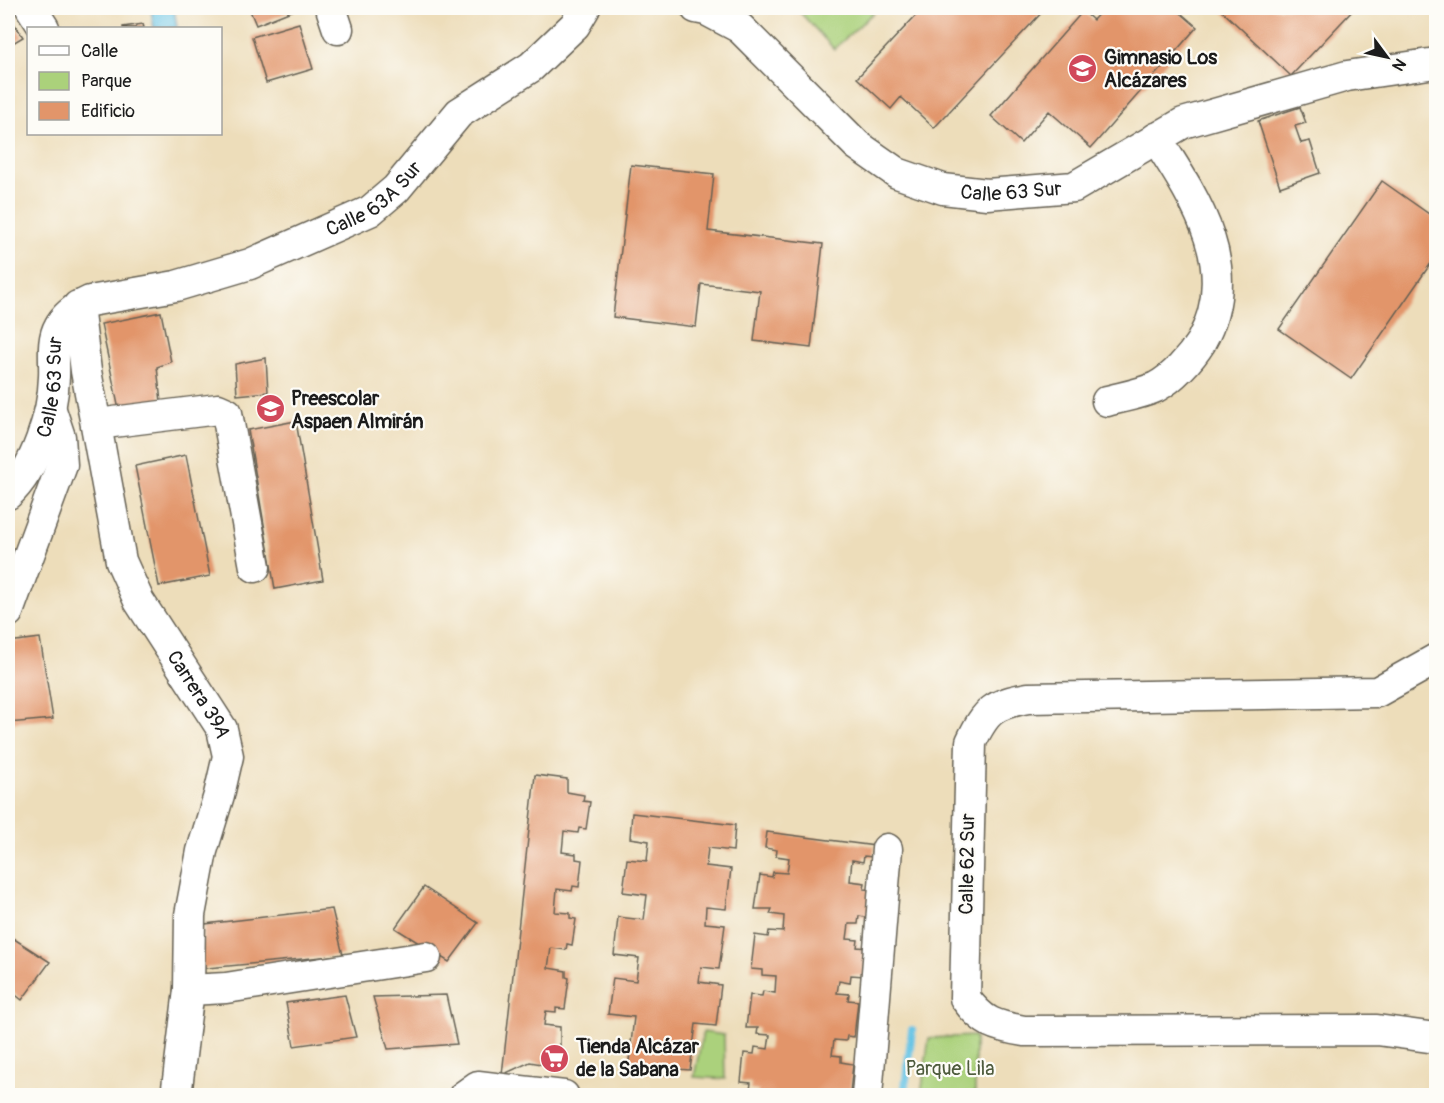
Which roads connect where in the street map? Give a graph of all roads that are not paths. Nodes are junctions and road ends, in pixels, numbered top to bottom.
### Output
1 (32, 8) edge
2 (585, 8) edge
3 (696, 8) edge
4 (43, 27) edge
5 (1437, 63) edge
6 (1156, 138) junction
7 (78, 306) junction
8 (1107, 401) dead end
9 (51, 410) junction
10 (97, 424) junction
11 (8, 494) edge
12 (255, 567) dead end
13 (8, 612) edge
14 (1437, 660) edge
15 (887, 849) dead end
16 (426, 957) dead end
17 (189, 990) junction
18 (1437, 1038) edge
19 (176, 1095) edge
20 (464, 1095) edge
21 (564, 1095) edge
22 (867, 1095) edge

1 - 4 street
2 - 7 street, Calle 63A Sur
3 - 6 street, Calle 63 Sur
5 - 6 street, Calle 63 Sur
6 - 8 street
7 - 9 street, Calle 63 Sur
7 - 10 street, Carrera 39A
9 - 11 street, Calle 63 Sur
9 - 13 street
10 - 12 street
10 - 17 street, Carrera 39A
14 - 18 street, Calle 62 Sur
15 - 22 street
16 - 17 street
17 - 19 street, Carrera 39A
20 - 21 street

